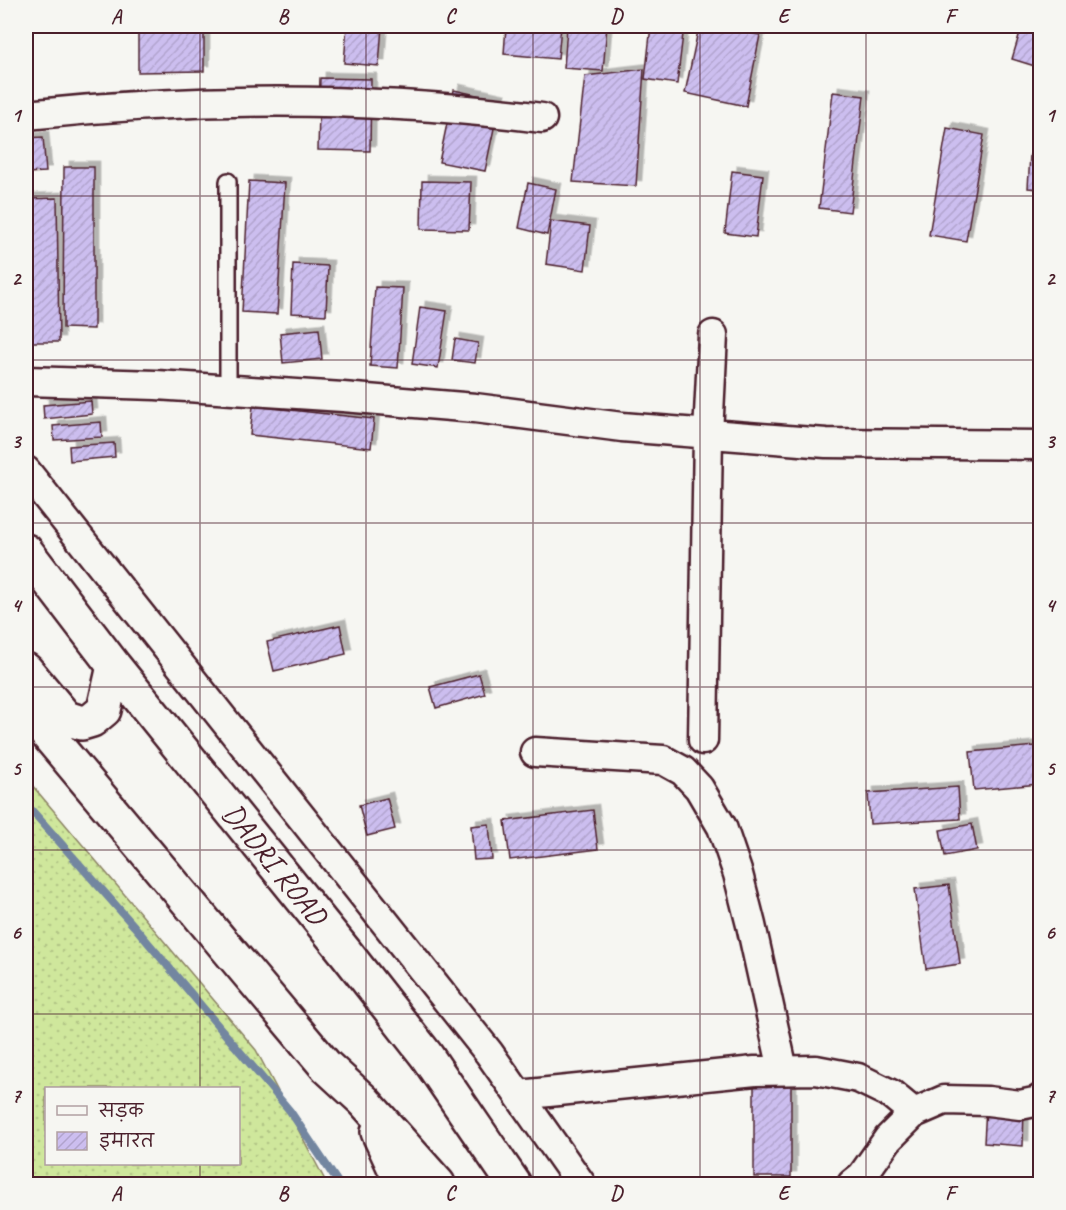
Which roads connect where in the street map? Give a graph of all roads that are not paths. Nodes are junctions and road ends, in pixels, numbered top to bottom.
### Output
1 (26, 115) edge
2 (542, 118) dead end
3 (228, 181) dead end
4 (713, 335) dead end
5 (26, 381) edge
6 (228, 390) junction
7 (708, 434) junction
8 (1041, 445) edge
9 (26, 471) edge
10 (26, 551) edge
11 (114, 666) junction
12 (26, 670) edge
13 (26, 709) edge
14 (703, 740) dead end
15 (535, 752) dead end
16 (783, 1070) junction
17 (519, 1095) junction
18 (364, 1101) junction
19 (1040, 1101) edge
20 (915, 1113) junction
21 (402, 1185) edge
22 (438, 1185) edge
23 (514, 1185) edge
24 (581, 1185) edge
25 (852, 1185) edge

1 - 2 street
3 - 6 lane
4 - 7 street
5 - 6 street
6 - 7 street
7 - 8 street
7 - 14 street
9 - 17 street
10 - 11 main road, DADRI ROAD
11 - 12 main road
11 - 23 main road, DADRI ROAD
13 - 18 main road
15 - 16 street
16 - 17 street
16 - 20 street
17 - 24 street
18 - 21 main road
18 - 22 main road
19 - 20 street
20 - 25 street

